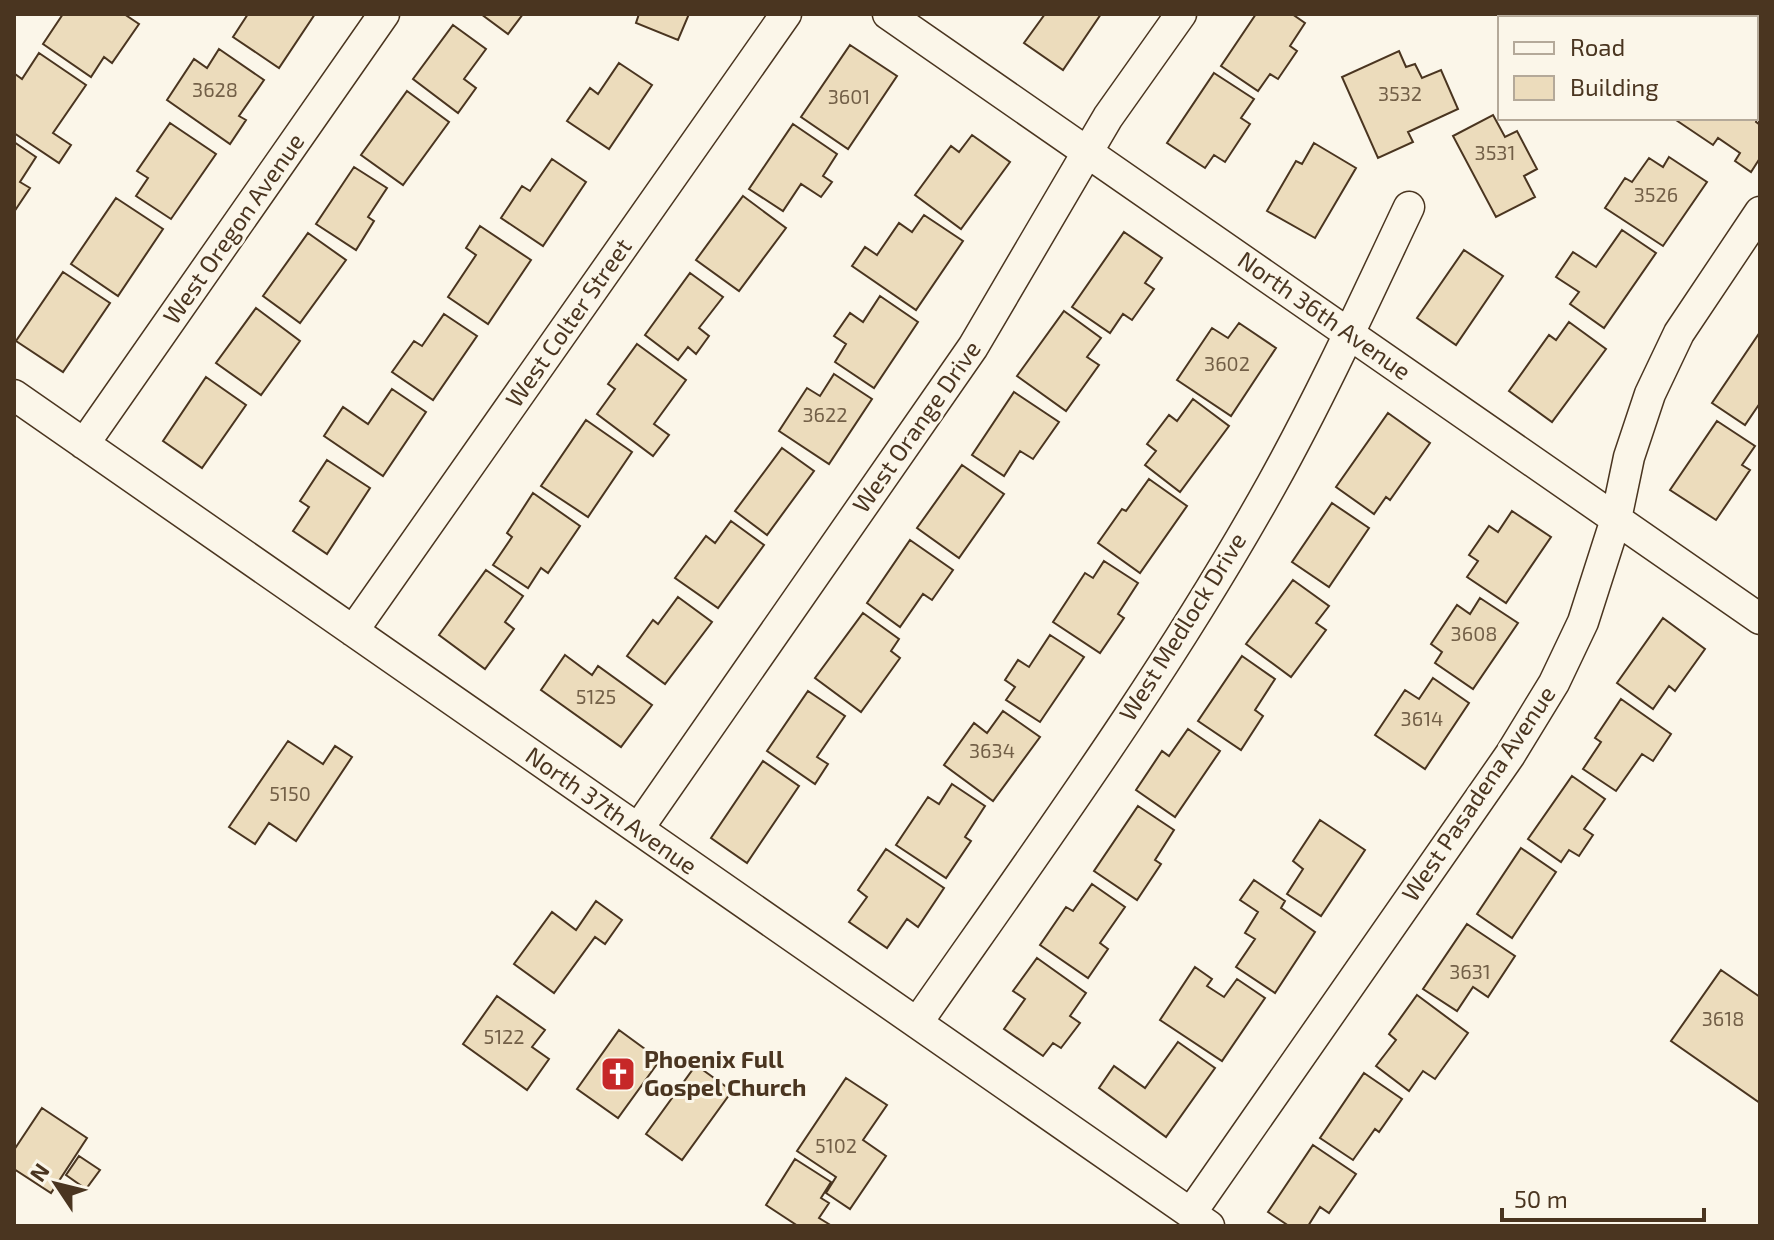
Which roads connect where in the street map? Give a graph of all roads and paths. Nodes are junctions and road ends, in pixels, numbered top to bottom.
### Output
1 (384, 14) edge
2 (786, 14) edge
3 (888, 14) edge
4 (1181, 14) edge
5 (1087, 152) junction
6 (1409, 207) dead end
7 (1760, 212) edge
8 (1349, 334) junction
9 (14, 395) edge
10 (84, 444) junction
11 (1616, 519) junction
12 (1760, 619) edge
13 (353, 631) junction
14 (638, 829) junction
15 (917, 1023) junction
16 (1200, 1220) edge

1 - 10 street, West Oregon Avenue
2 - 13 street, West Colter Street
3 - 5 street, North 36th Avenue
4 - 5 street, West Orange Drive
5 - 8 street, North 36th Avenue
5 - 14 street, West Orange Drive
6 - 8 street, West Medlock Drive
7 - 11 street, West Pasadena Avenue
8 - 11 street, North 36th Avenue
8 - 15 street, West Medlock Drive
9 - 10 street, North 37th Avenue
10 - 13 street, North 37th Avenue
11 - 12 street, North 36th Avenue
11 - 16 street, West Pasadena Avenue
13 - 14 street, North 37th Avenue
14 - 15 street, North 37th Avenue
15 - 16 street, North 37th Avenue

